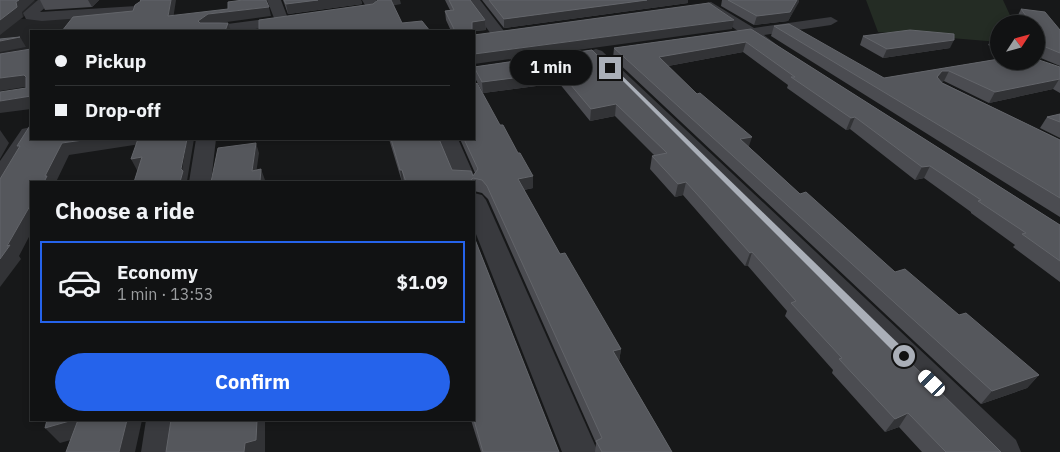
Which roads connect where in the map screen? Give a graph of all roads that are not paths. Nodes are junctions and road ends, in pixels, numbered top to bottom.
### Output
1 (48, 0) edge
2 (274, 0) edge
3 (369, 0) edge
4 (473, 0) edge
5 (692, 9) edge
6 (135, 11) edge
7 (328, 15) edge
8 (310, 17) edge
9 (282, 21) junction
10 (831, 21) dead end
11 (219, 30) edge
12 (518, 32) edge
13 (740, 34) junction
14 (499, 35) junction
15 (482, 37) edge
16 (596, 54) edge
17 (791, 60) edge
18 (30, 133) edge
19 (0, 137) edge
20 (206, 140) edge
21 (448, 140) edge
22 (0, 177) edge
23 (200, 181) edge
24 (466, 181) edge
25 (475, 202) edge
26 (163, 421) edge
27 (158, 452) edge
28 (580, 452) edge
29 (1003, 452) edge

1 - 6 street
2 - 9 street
3 - 7 street
4 - 14 street
5 - 13 street
8 - 9 street
9 - 11 street
10 - 13 street
12 - 14 street
13 - 17 street
14 - 15 street
16 - 29 street
18 - 19 street
18 - 22 street
20 - 23 street
21 - 24 street
25 - 28 street
26 - 27 street

